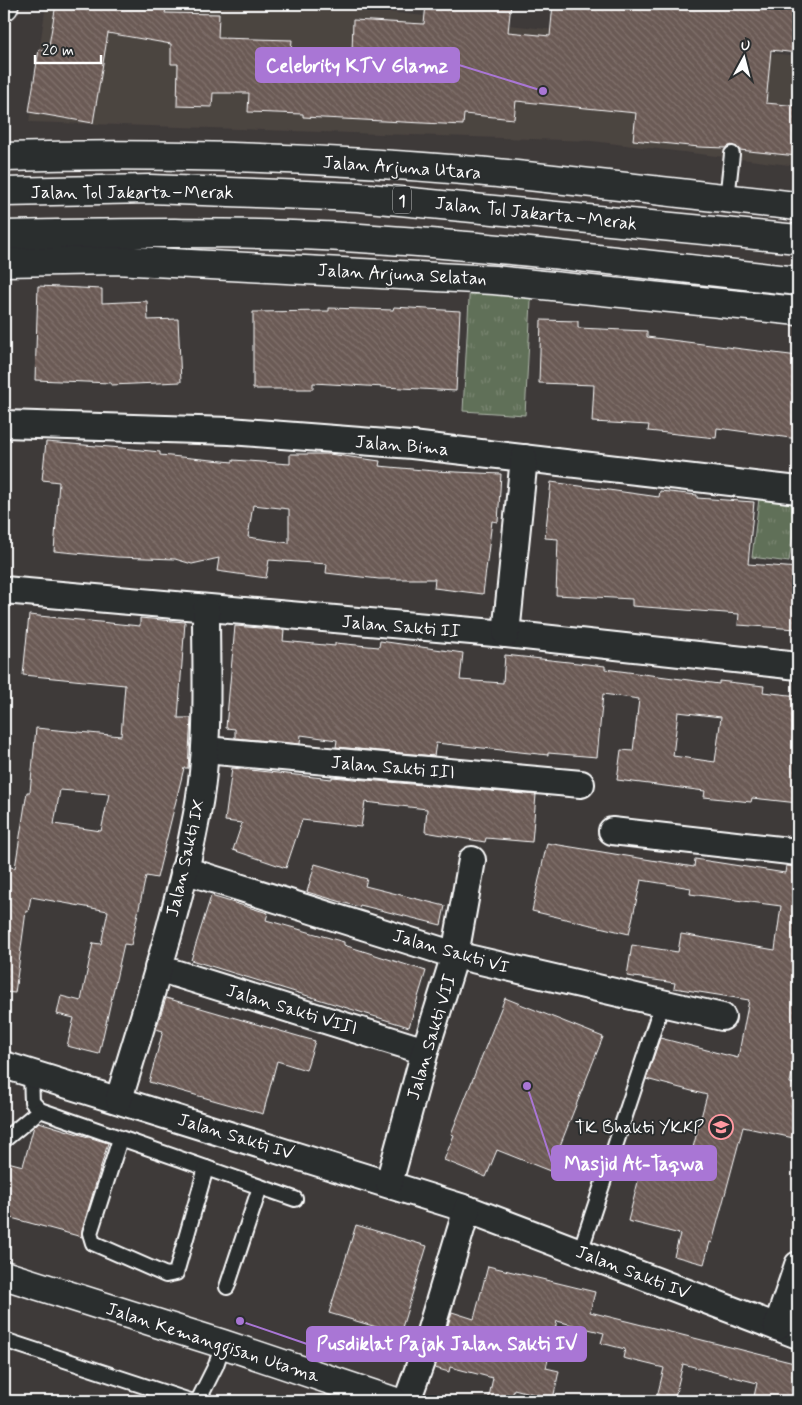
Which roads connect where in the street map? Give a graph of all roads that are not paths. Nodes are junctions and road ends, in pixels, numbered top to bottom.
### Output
1 (732, 154) dead end
2 (4, 157) edge
3 (4, 192) edge
4 (727, 199) junction
5 (798, 206) edge
6 (4, 235) edge
7 (798, 239) edge
8 (4, 262) edge
9 (798, 280) edge
10 (798, 311) edge
11 (4, 424) edge
12 (524, 458) junction
13 (798, 490) edge
14 (4, 590) edge
15 (206, 610) junction
16 (506, 634) junction
17 (798, 666) edge
18 (205, 750) junction
19 (581, 784) dead end
20 (612, 831) dead end
21 (798, 852) edge
22 (472, 860) dead end
23 (184, 870) junction
24 (455, 955) junction
25 (158, 968) junction
26 (662, 1004) junction
27 (722, 1017) dead end
28 (426, 1051) junction
29 (4, 1065) edge
30 (31, 1074) junction
31 (119, 1099) junction
32 (40, 1110) junction
33 (120, 1139) junction
34 (4, 1140) edge
35 (206, 1168) junction
36 (388, 1183) junction
37 (260, 1187) junction
38 (295, 1199) dead end
39 (467, 1209) junction
40 (580, 1252) junction
41 (798, 1265) edge
42 (4, 1275) edge
43 (227, 1287) dead end
44 (788, 1331) edge
45 (4, 1340) edge
46 (219, 1354) junction
47 (190, 1401) edge
48 (195, 1401) edge
49 (393, 1401) edge
50 (407, 1401) edge

1 - 4 lane
2 - 4 main road, Jalan Arjuna Utara
3 - 7 main road, Jalan Tol Jakarta–Merak / 1
4 - 5 main road, Jalan Arjuna Utara
6 - 9 main road
8 - 10 main road, Jalan Arjuna Selatan
11 - 12 street, Jalan Bima
12 - 13 street, Jalan Bima
12 - 16 street
14 - 15 street, Jalan Sakti II
15 - 16 street, Jalan Sakti II
15 - 18 street, Jalan Sakti IX
16 - 17 street, Jalan Sakti II
18 - 19 street, Jalan Sakti III
18 - 23 street, Jalan Sakti IX
20 - 21 street
22 - 24 street, Jalan Sakti VII
23 - 24 street, Jalan Sakti VI
23 - 25 street, Jalan Sakti IX
24 - 26 street, Jalan Sakti VI
24 - 28 street, Jalan Sakti VII
25 - 28 street, Jalan Sakti VIII
25 - 31 street, Jalan Sakti IX
26 - 27 street, Jalan Sakti VI
26 - 40 lane
28 - 36 street, Jalan Sakti VII
29 - 30 street, Jalan Sakti IV
30 - 31 street, Jalan Sakti IV
30 - 32 lane
31 - 36 street, Jalan Sakti IV
32 - 33 lane
32 - 34 lane
33 - 35 lane
33 - 35 lane
35 - 37 lane
36 - 39 street, Jalan Sakti IV
37 - 38 lane
37 - 43 lane
39 - 40 street, Jalan Sakti IV
39 - 50 street
40 - 44 street, Jalan Sakti IV
41 - 44 street
42 - 46 main road, Jalan Kemanggisan Utama
45 - 47 lane
46 - 48 lane
46 - 49 main road, Jalan Kemanggisan Utama

